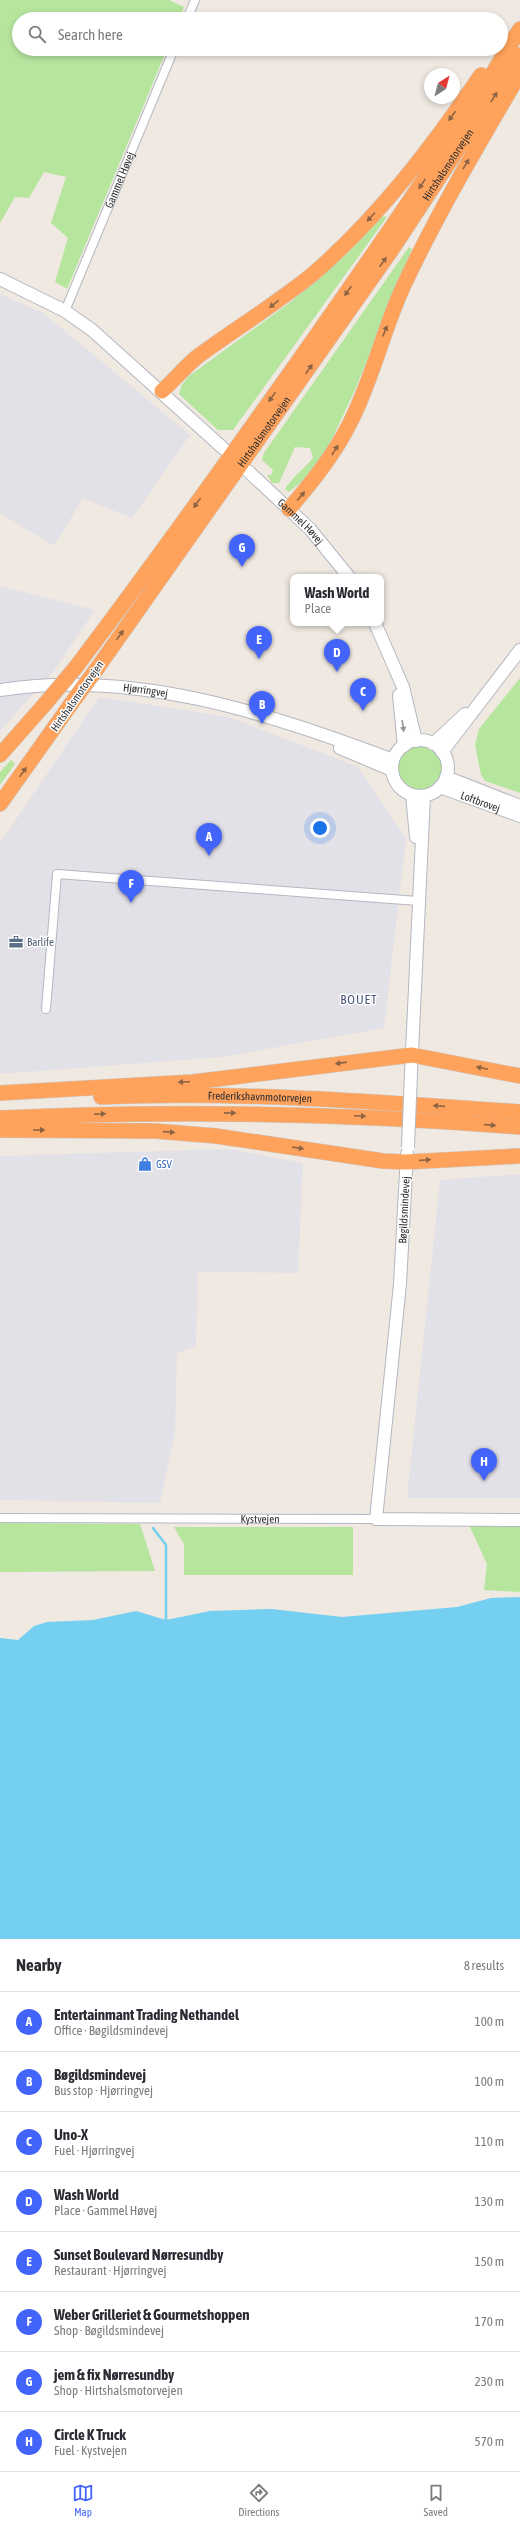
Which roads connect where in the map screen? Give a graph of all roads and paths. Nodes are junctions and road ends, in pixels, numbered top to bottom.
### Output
1 (195, 0) edge
2 (190, 12) edge
3 (520, 16) edge
4 (520, 29) edge
5 (508, 34) edge
6 (508, 48) edge
7 (520, 55) edge
8 (171, 56) edge
9 (493, 56) edge
10 (503, 56) edge
11 (520, 74) edge
12 (0, 279) edge
13 (65, 311) junction
14 (162, 391) junction
15 (224, 449) dead end
16 (248, 471) dead end
17 (289, 509) junction
18 (347, 574) edge
19 (376, 626) edge
20 (520, 650) edge
21 (398, 678) junction
22 (0, 690) edge
23 (416, 741) junction
24 (404, 746) junction
25 (438, 748) junction
26 (0, 756) edge
27 (393, 765) junction
28 (443, 782) junction
29 (412, 795) junction
30 (424, 796) junction
31 (0, 804) edge
32 (520, 806) edge
33 (520, 816) edge
34 (420, 862) junction
35 (418, 901) junction
36 (46, 1009) dead end
37 (412, 1055) junction
38 (520, 1076) edge
39 (0, 1093) edge
40 (0, 1101) edge
41 (520, 1112) edge
42 (0, 1118) edge
43 (520, 1127) edge
44 (0, 1130) edge
45 (520, 1156) edge
46 (406, 1162) junction
47 (0, 1518) edge
48 (376, 1519) junction
49 (520, 1520) edge

1 - 2 street
3 - 5 highway
4 -> 6 highway, Hirtshalsmotorvejen, bridge
31 -> 7 highway, Hirtshalsmotorvejen, bridge
8 - 13 street, Gammel Høvej
9 -> 14 highway
10 -> 26 highway, Hirtshalsmotorvejen, bridge
17 -> 11 highway
12 - 13 street
13 - 14 street
14 - 15 street
16 - 17 street, Gammel Høvej
17 - 18 street, Gammel Høvej
19 - 21 street
20 - 25 street
21 - 23 street
21 -> 24 street
22 - 27 street, Hjørringvej
23 - 24 street
23 - 25 street
24 - 27 street
25 - 28 street
27 - 29 street
28 - 30 street
28 - 32 street, Loftbrovej
28 - 33 street, Loftbrovej
29 - 30 street
29 - 34 street, Bøgildsmindevej
30 - 34 street, Bøgildsmindevej
34 - 35 street, Bøgildsmindevej
35 - 36 street
35 - 37 street, Bøgildsmindevej
38 -> 37 highway
37 -> 39 highway
37 - 46 street, Bøgildsmindevej, bridge
41 -> 40 highway, Frederikshavnmotorvejen
42 -> 43 highway, Frederikshavnmotorvejen
44 -> 46 highway
46 -> 45 highway
46 - 48 street, Bøgildsmindevej
47 - 48 street, Kystvejen
48 - 49 street, Kystvejen

